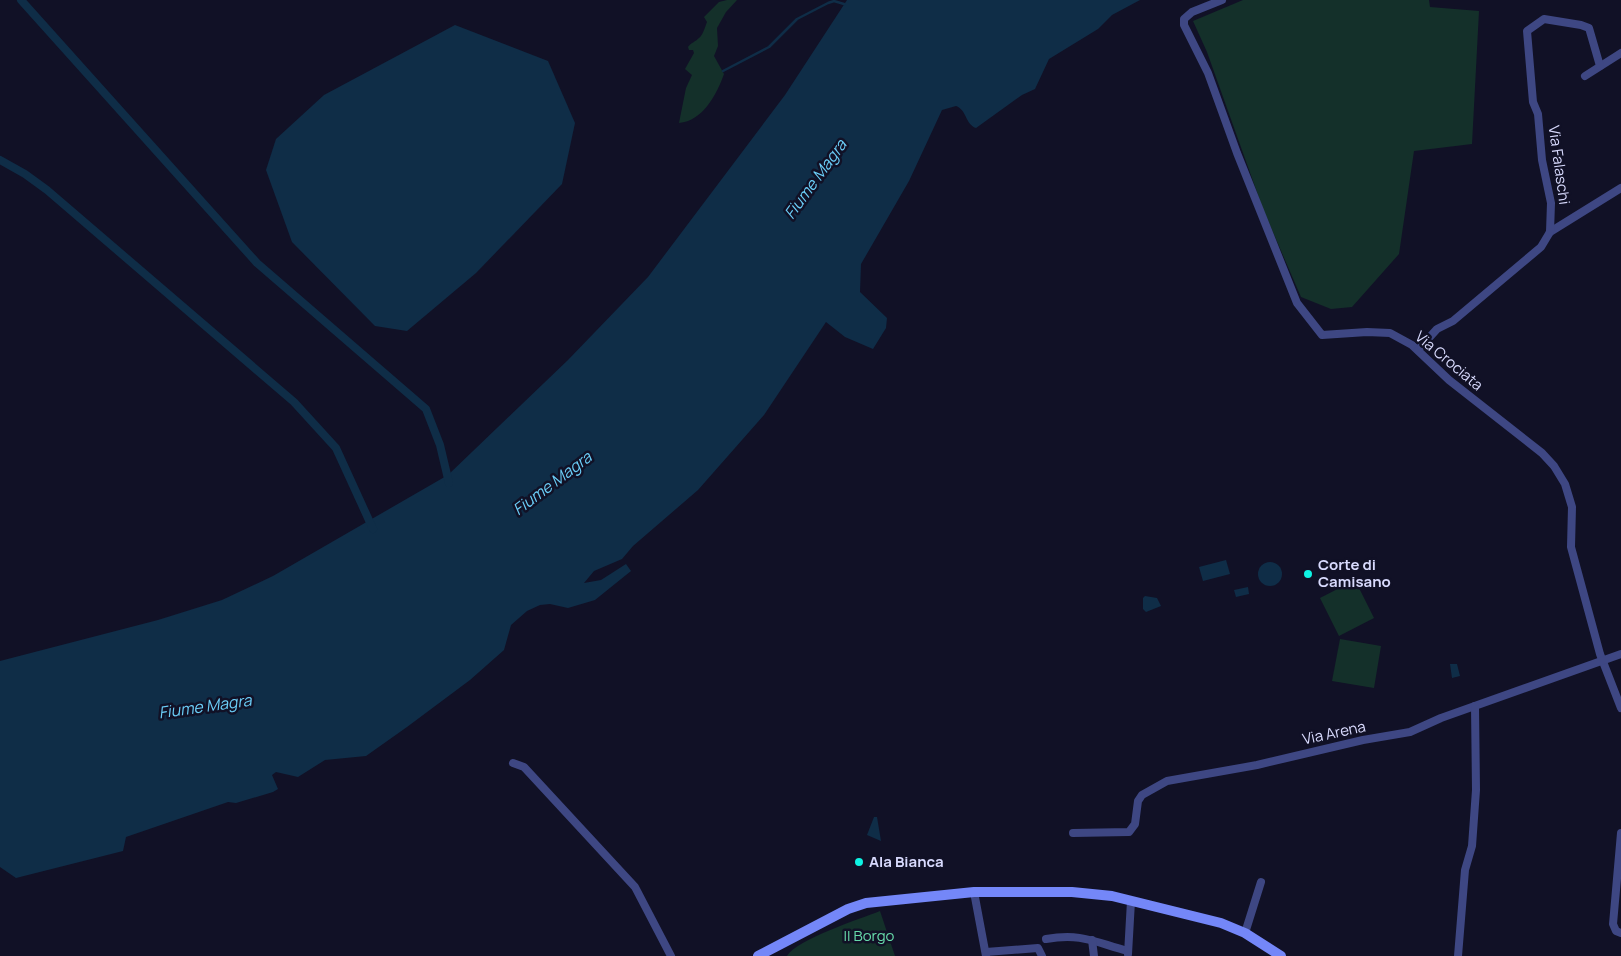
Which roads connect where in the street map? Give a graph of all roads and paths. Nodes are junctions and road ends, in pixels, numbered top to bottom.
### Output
1 (1222, 0) edge
2 (1621, 53) edge
3 (1600, 66) junction
4 (1585, 76) dead end
5 (1621, 188) edge
6 (1550, 232) junction
7 (1418, 350) junction
8 (1621, 654) edge
9 (1602, 661) junction
10 (1474, 706) junction
11 (1621, 708) edge
12 (513, 763) dead end
13 (1073, 833) dead end
14 (1621, 833) edge
15 (1260, 882) dead end
16 (974, 892) junction
17 (1131, 901) junction
18 (1245, 933) junction
19 (1621, 933) edge
20 (1046, 939) dead end
21 (1092, 940) junction
22 (1128, 953) edge
23 (986, 954) edge
24 (1275, 954) edge
25 (671, 956) edge
26 (758, 956) edge
27 (1042, 956) edge
28 (1094, 956) edge
29 (1458, 956) edge

1 - 7 street, Via Crociata
2 - 3 street
3 - 4 street
3 - 6 street, Via Falaschi
5 - 6 street
6 - 7 street
7 - 9 street, Via Crociata
8 - 9 street, Via Arena
9 - 10 street, Via Arena
9 - 11 street, Via Crociata
10 - 13 street, Via Arena
10 - 29 street
12 - 25 street
14 - 19 street
15 - 18 street
16 - 17 main road
16 - 23 street
16 - 26 main road
17 - 18 main road
17 - 22 street
18 - 24 main road
20 - 21 street
21 - 22 street
21 - 28 street
23 - 27 street

